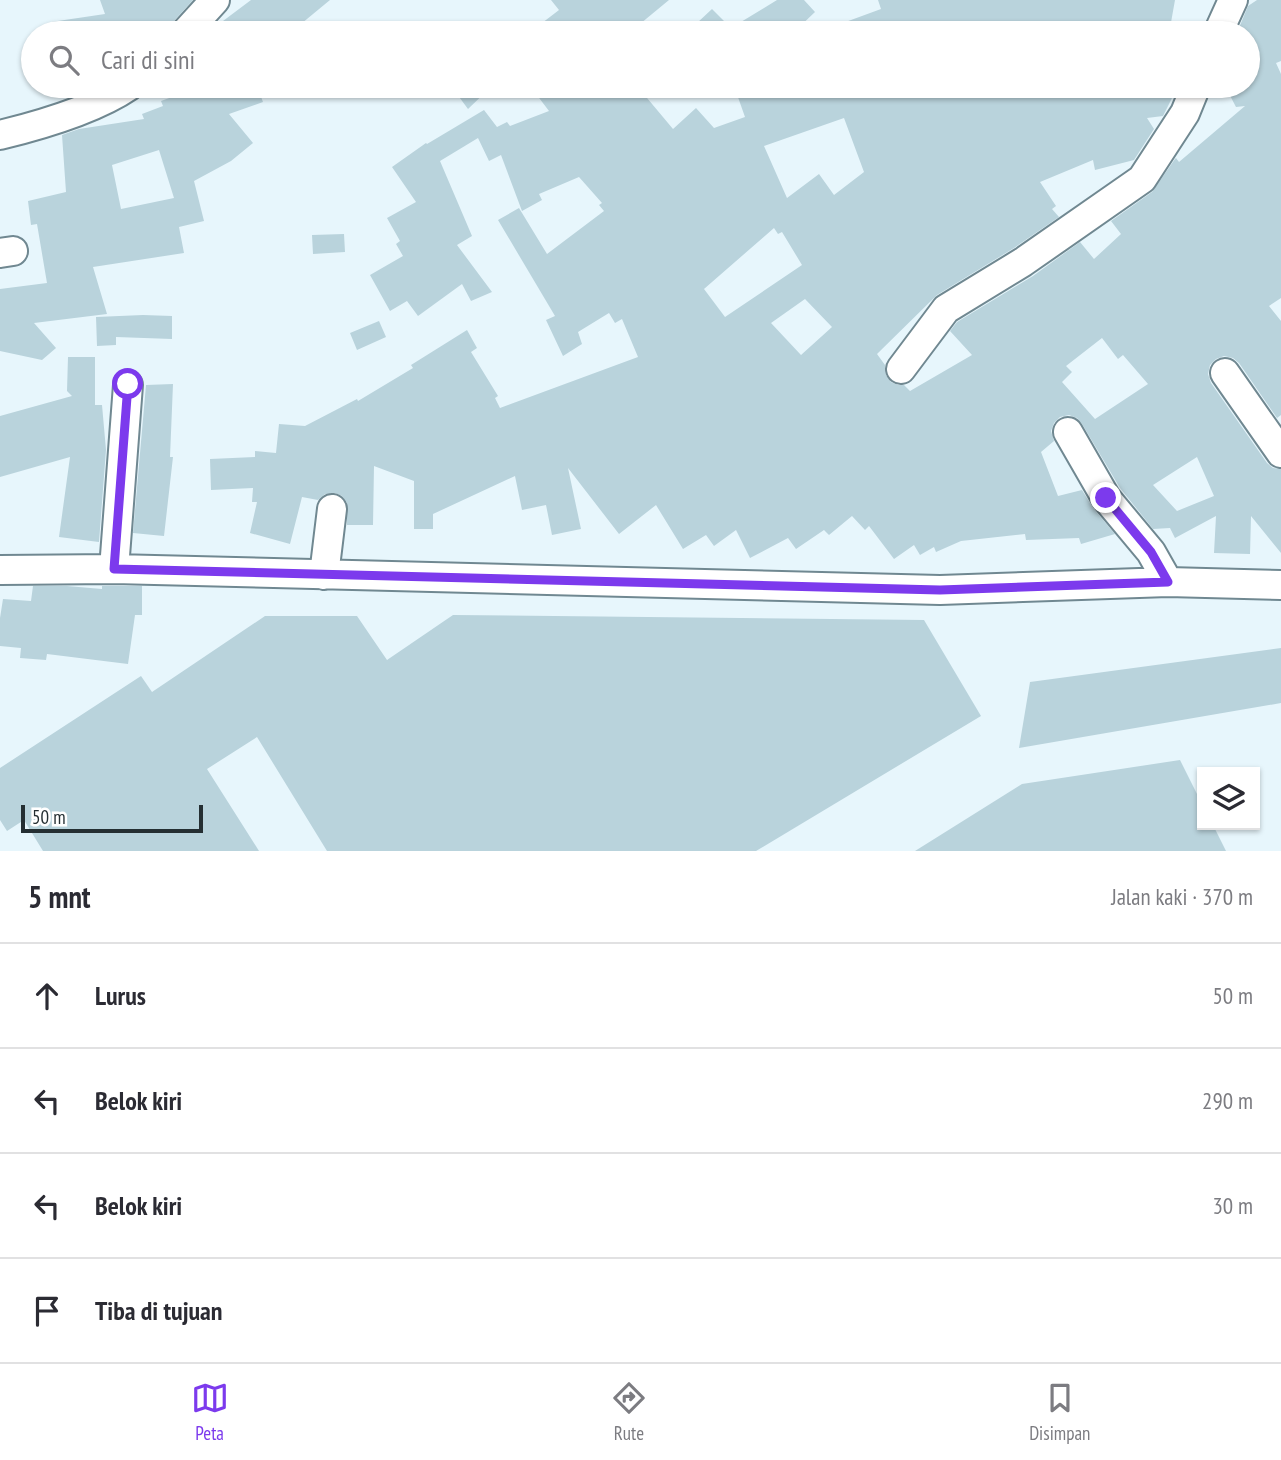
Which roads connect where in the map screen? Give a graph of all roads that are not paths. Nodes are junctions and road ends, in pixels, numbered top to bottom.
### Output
1 (215, 0) edge
2 (1233, 0) edge
3 (197, 21) edge
4 (1223, 21) edge
5 (109, 98) edge
6 (1191, 98) edge
7 (0, 135) edge
8 (901, 369) dead end
9 (1225, 373) dead end
10 (128, 384) dead end
11 (1068, 432) dead end
12 (1281, 453) edge
13 (332, 509) dead end
14 (114, 569) junction
15 (0, 570) edge
16 (324, 575) junction
17 (1168, 582) junction
18 (1281, 586) edge

1 - 3 street
2 - 4 street
5 - 7 street
6 - 8 street
9 - 12 street
10 - 14 street
11 - 17 street
13 - 16 street
14 - 15 street
14 - 16 street
16 - 17 street
17 - 18 street

